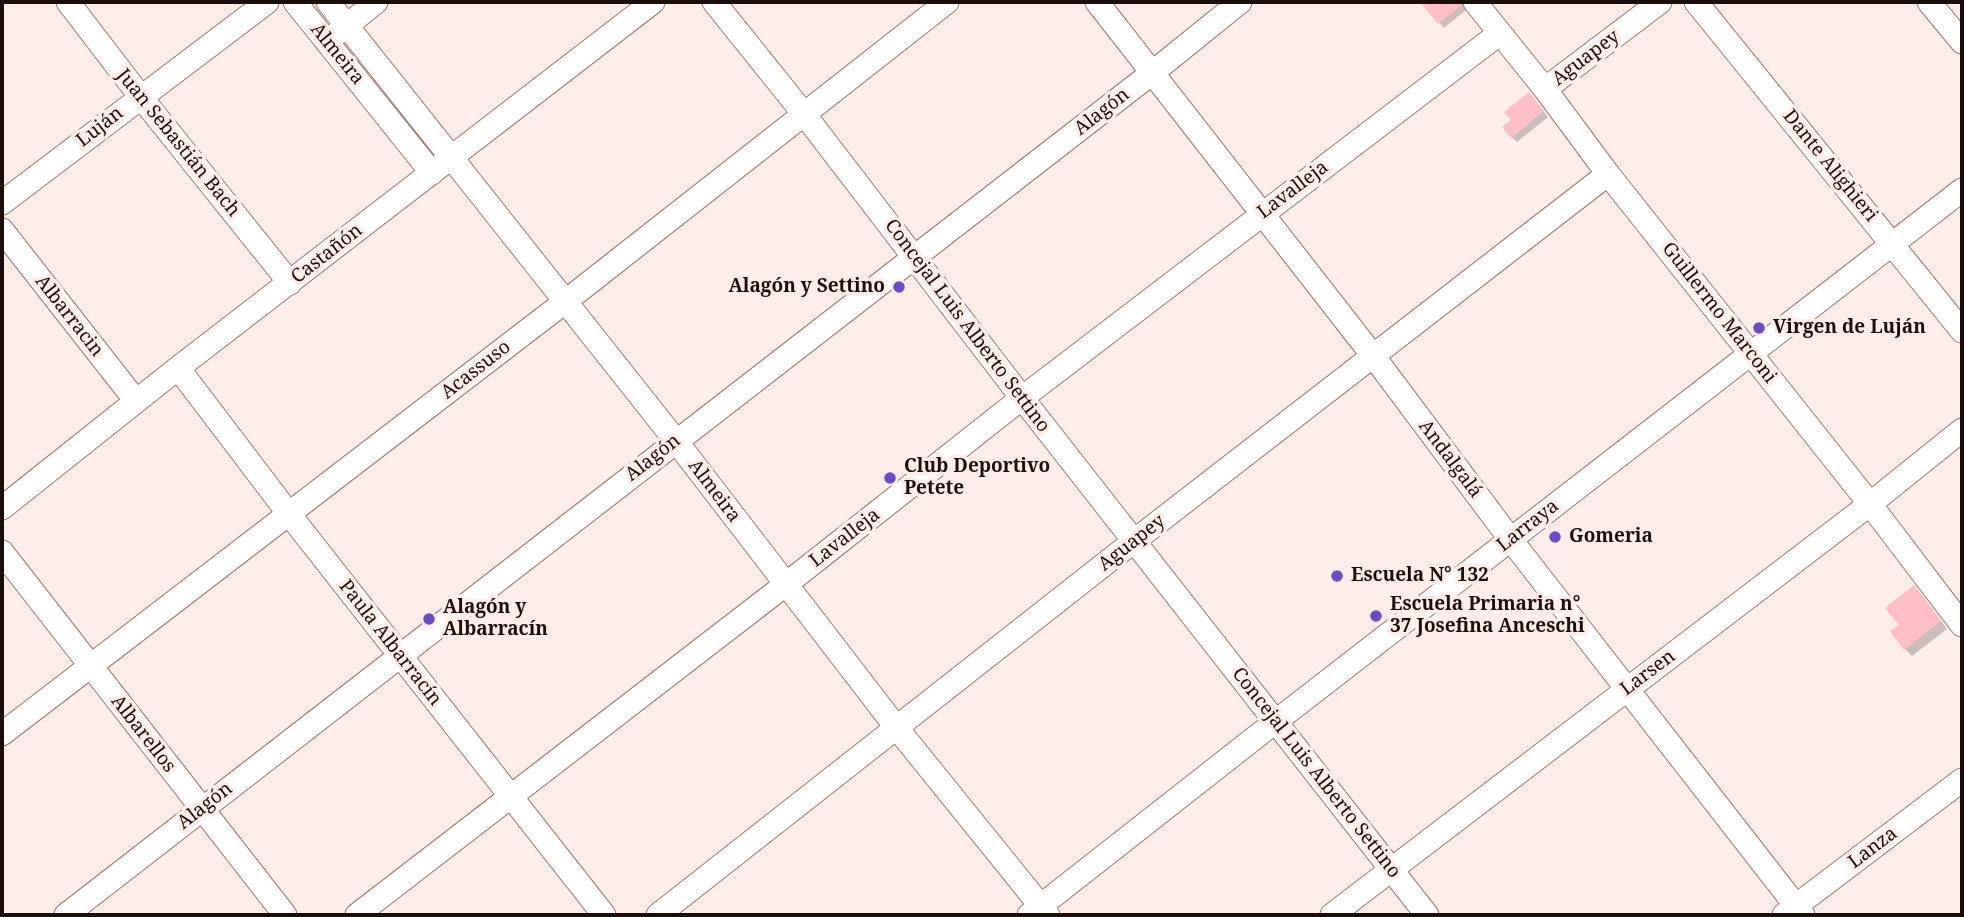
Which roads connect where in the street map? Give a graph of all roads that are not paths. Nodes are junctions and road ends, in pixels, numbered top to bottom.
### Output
1 (68, 2) edge
2 (267, 2) edge
3 (295, 2) edge
4 (328, 2) edge
5 (376, 2) edge
6 (653, 2) edge
7 (714, 2) edge
8 (947, 2) edge
9 (1097, 2) edge
10 (1240, 2) edge
11 (1475, 2) edge
12 (1660, 2) edge
13 (1696, 2) edge
14 (1929, 2) edge
15 (346, 26) junction
16 (1500, 33) junction
17 (327, 42) junction
18 (1962, 42) edge
19 (1152, 73) junction
20 (1545, 89) junction
21 (140, 96) junction
22 (804, 114) junction
23 (452, 157) junction
24 (432, 173) junction
25 (1608, 174) junction
26 (1962, 190) edge
27 (2, 203) edge
28 (1261, 214) junction
29 (2, 230) edge
30 (1892, 243) junction
31 (914, 256) junction
32 (290, 283) junction
33 (566, 301) junction
34 (1962, 331) edge
35 (1751, 354) junction
36 (1374, 357) junction
37 (178, 368) junction
38 (1021, 398) junction
39 (136, 401) junction
40 (1962, 430) edge
41 (676, 441) junction
42 (1870, 503) junction
43 (2, 508) edge
44 (289, 514) junction
45 (1511, 540) junction
46 (1134, 541) junction
47 (2, 552) edge
48 (785, 585) junction
49 (1962, 625) edge
50 (400, 655) junction
51 (90, 666) junction
52 (1627, 689) junction
53 (1275, 722) junction
54 (896, 727) junction
55 (2, 734) edge
56 (1962, 780) edge
57 (512, 798) junction
58 (201, 810) junction
59 (1392, 869) junction
60 (1039, 912) edge
61 (1794, 912) edge
62 (66, 915) edge
63 (285, 915) edge
64 (357, 915) edge
65 (604, 915) edge
66 (658, 915) edge
67 (1332, 915) edge
68 (1427, 915) edge

1 - 21 street, Juan Sebastián Bach
2 - 21 street, Luján
3 - 17 street, Almeira
4 - 15 street, Almeira
5 - 15 street
6 - 23 street, Castañón
7 - 22 street, Concejal Luis Alberto Settino
8 - 22 street, Acassuso
9 - 19 street, Andalgalá
10 - 19 street, Alagón
11 - 16 street, Guillermo Marconi
12 - 20 street, Aguapey
13 - 30 street, Dante Alighieri
14 - 18 street
15 - 17 street
15 - 23 street, Almeira
16 - 20 street, Guillermo Marconi
16 - 28 street, Lavalleja
17 - 24 street, Almeira
19 - 28 street, Andalgalá
19 - 31 street, Alagón
20 - 25 street, Guillermo Marconi
21 - 27 street, Luján
21 - 32 street, Juan Sebastián Bach
22 - 31 street, Concejal Luis Alberto Settino
22 - 33 street, Acassuso
23 - 24 street, Castañón
23 - 33 street, Almeira
24 - 32 street, Castañón
25 - 35 street, Guillermo Marconi
25 - 36 street, Aguapey
26 - 30 street, Larraya
28 - 36 street, Andalgalá
28 - 38 street, Lavalleja
29 - 39 street, Albarracin
30 - 34 street, Dante Alighieri
30 - 35 street, Larraya
31 - 38 street, Concejal Luis Alberto Settino
31 - 41 street, Alagón
32 - 37 street, Castañón
33 - 41 street, Almeira
33 - 44 street, Acassuso
35 - 42 street, Guillermo Marconi
35 - 45 street, Larraya
36 - 45 street, Andalgalá
36 - 46 street, Aguapey
37 - 39 street, Castañón
37 - 44 street, Paula Albarracín
38 - 46 street, Concejal Luis Alberto Settino
38 - 48 street, Lavalleja
39 - 43 street, Castañón
40 - 42 street, Larsen
41 - 48 street, Almeira
41 - 50 street, Alagón
42 - 49 street, Guillermo Marconi
42 - 52 street, Larsen
44 - 50 street, Paula Albarracín
44 - 51 street, Acassuso
45 - 52 street, Andalgalá
45 - 53 street, Larraya
46 - 53 street, Concejal Luis Alberto Settino
46 - 54 street, Aguapey
47 - 51 street, Albarellos
48 - 54 street, Almeira
48 - 57 street, Lavalleja
50 - 57 street, Paula Albarracín
50 - 58 street, Alagón
51 - 55 street, Acassuso
51 - 58 street, Albarellos
52 - 59 street, Larsen
52 - 61 street, Andalgalá
53 - 59 street, Concejal Luis Alberto Settino
53 - 60 street, Larraya
54 - 60 street, Almeira
54 - 66 street, Aguapey
56 - 61 street, Lanza
57 - 64 street, Lavalleja
57 - 65 street, Paula Albarracín
58 - 62 street, Alagón
58 - 63 street, Albarellos
59 - 67 street, Larsen
59 - 68 street, Concejal Luis Alberto Settino

